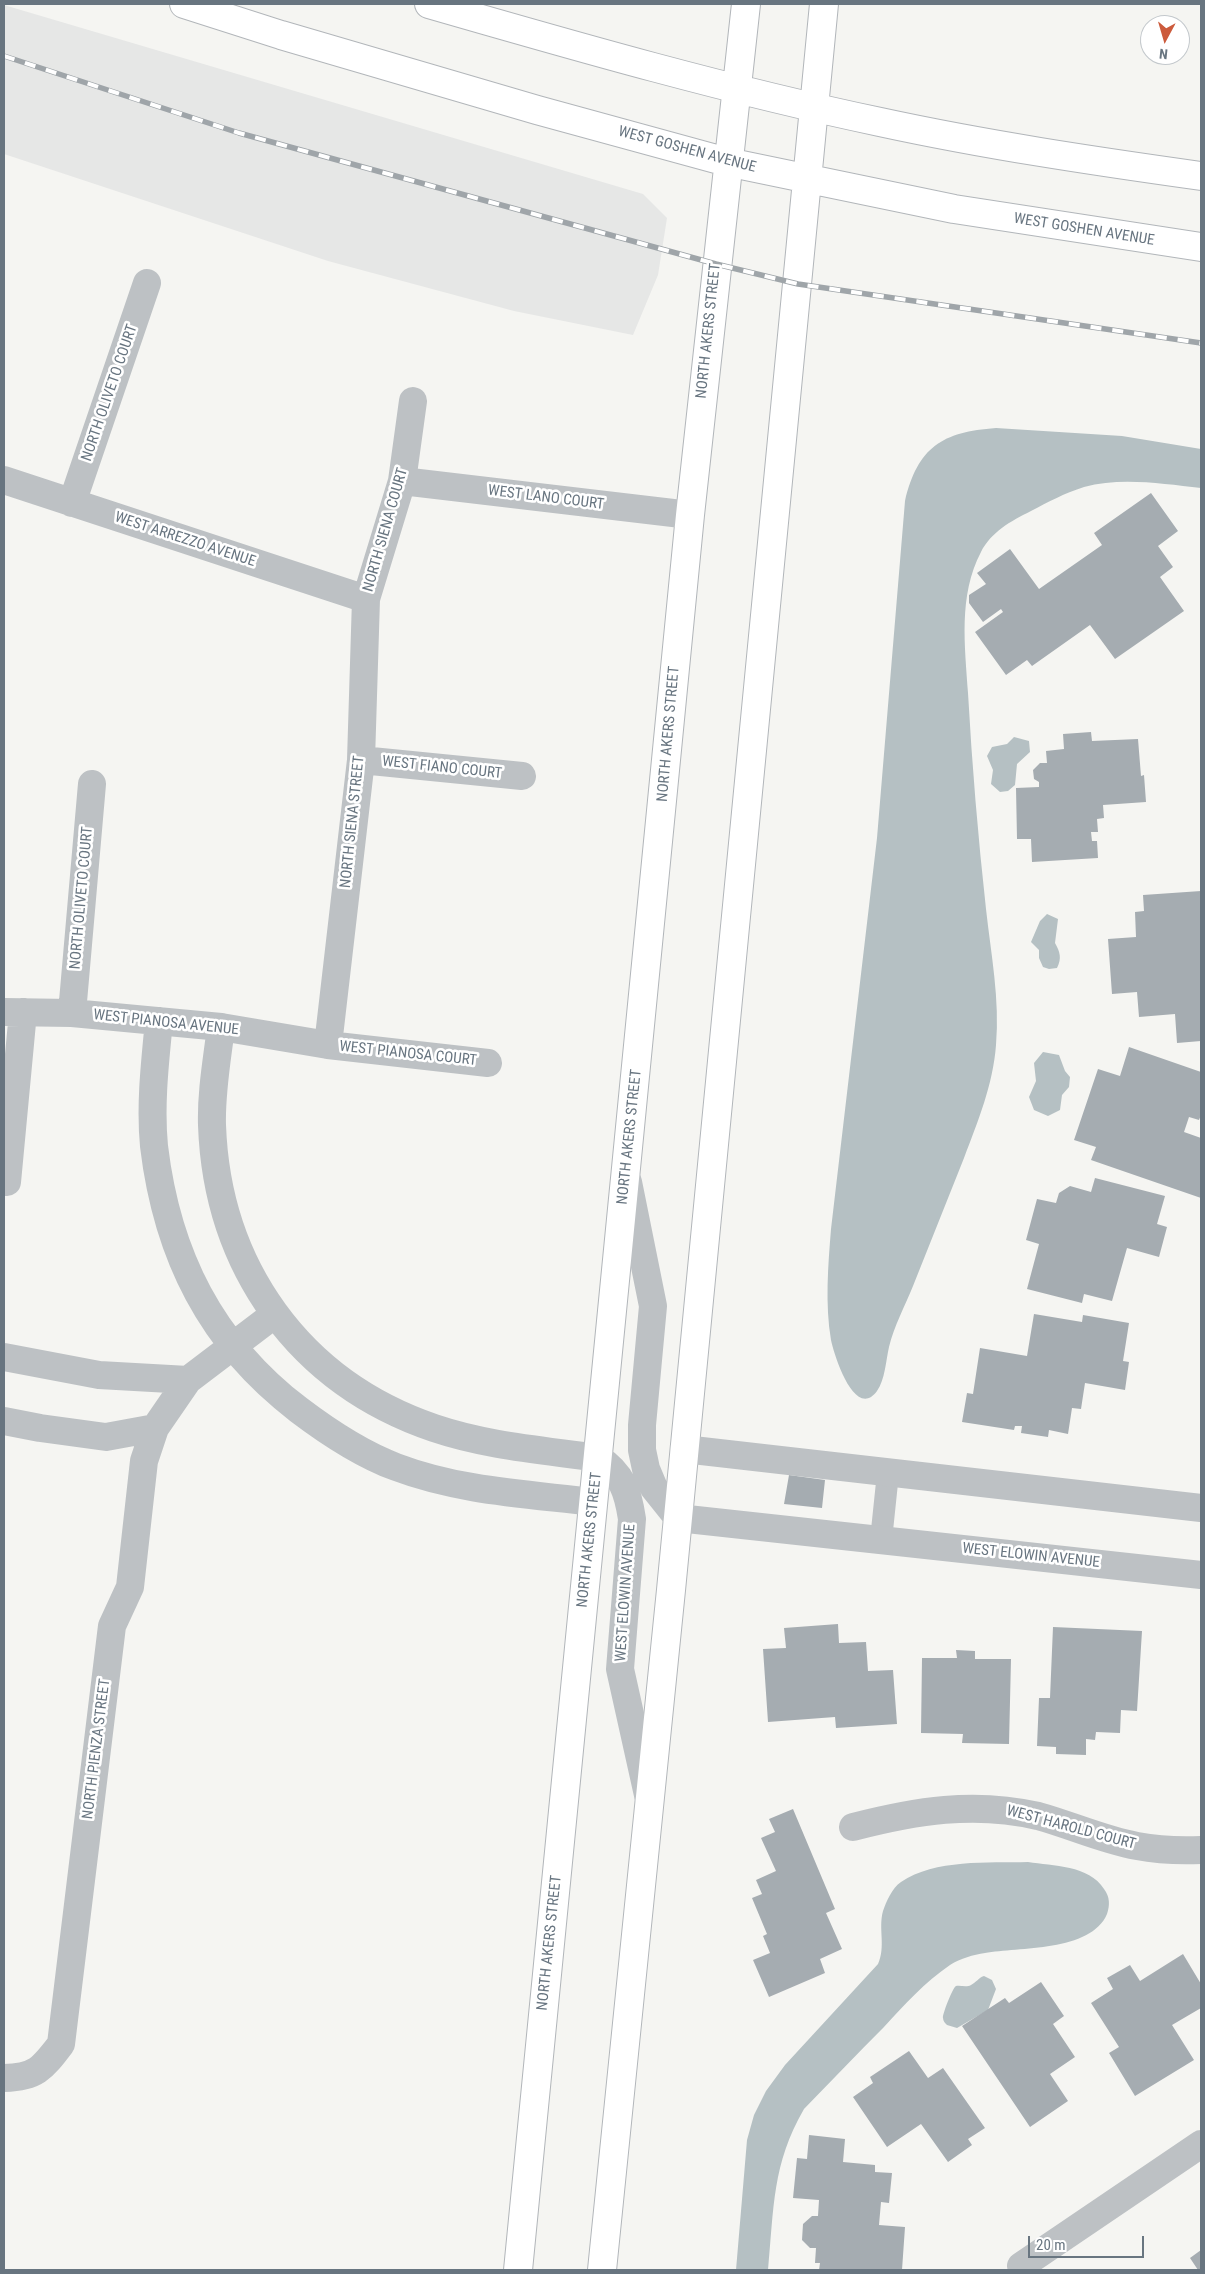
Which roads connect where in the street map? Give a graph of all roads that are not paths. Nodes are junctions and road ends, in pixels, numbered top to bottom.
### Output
1 (184, 4) edge
2 (429, 4) edge
3 (746, 4) edge
4 (824, 4) edge
5 (736, 88) junction
6 (815, 108) junction
7 (727, 162) junction
8 (1201, 176) edge
9 (808, 180) junction
10 (1201, 247) edge
11 (147, 284) dead end
12 (413, 401) dead end
13 (4, 480) edge
14 (402, 481) junction
15 (72, 503) junction
16 (690, 515) junction
17 (366, 599) junction
18 (361, 760) junction
19 (522, 776) dead end
20 (92, 784) dead end
21 (13, 1012) edge
22 (72, 1013) junction
23 (159, 1022) junction
24 (221, 1027) junction
25 (328, 1045) junction
26 (488, 1063) dead end
27 (626, 1176) junction
28 (7, 1182) dead end
29 (275, 1314) junction
30 (232, 1347) junction
31 (4, 1357) edge
32 (188, 1380) junction
33 (4, 1421) edge
34 (155, 1428) junction
35 (684, 1449) junction
36 (598, 1458) junction
37 (888, 1474) junction
38 (593, 1502) junction
39 (1201, 1508) edge
40 (678, 1518) junction
41 (881, 1540) junction
42 (1201, 1575) edge
43 (650, 1804) junction
44 (853, 1826) dead end
45 (1201, 1850) edge
46 (4, 2078) edge
47 (1201, 2144) edge
48 (1021, 2266) dead end
49 (518, 2270) edge
50 (602, 2270) edge

1 - 7 main road, WEST GOSHEN AVENUE
2 - 5 main road
3 - 5 main road, NORTH AKERS STREET
4 - 6 main road
5 - 6 main road
5 - 7 main road, NORTH AKERS STREET
6 - 8 main road
6 - 9 main road
7 - 9 main road, WEST GOSHEN AVENUE
7 - 16 main road, NORTH AKERS STREET
9 - 10 main road, WEST GOSHEN AVENUE
9 - 35 main road
11 - 15 street, NORTH OLIVETO COURT
12 - 14 street, NORTH SIENA COURT
13 - 15 street, WEST ARREZZO AVENUE
14 - 16 street, WEST LANO COURT
14 - 17 street, NORTH SIENA COURT
15 - 17 street, WEST ARREZZO AVENUE
16 - 27 main road, NORTH AKERS STREET
17 - 18 street, NORTH SIENA STREET
18 - 19 street, WEST FIANO COURT
18 - 25 street, NORTH SIENA STREET
20 - 22 street, NORTH OLIVETO COURT
21 - 22 street, WEST PIANOSA AVENUE
21 - 28 street
22 - 23 street, WEST PIANOSA AVENUE
23 - 24 street, WEST PIANOSA AVENUE
23 - 30 street
24 - 25 street, WEST PIANOSA AVENUE
24 - 29 street
25 - 26 street, WEST PIANOSA COURT
27 - 36 main road, NORTH AKERS STREET
27 - 40 street
29 - 30 street, NORTH PIENZA STREET
29 - 36 street
30 - 32 street, NORTH PIENZA STREET
30 - 38 street
31 - 32 street
32 - 34 street, NORTH PIENZA STREET
33 - 34 street
34 - 46 street, NORTH PIENZA STREET
35 - 37 street
35 - 40 main road
36 - 38 main road, NORTH AKERS STREET
36 - 43 street, WEST ELOWIN AVENUE
37 - 39 street
37 - 41 lane
38 - 49 main road, NORTH AKERS STREET
40 - 41 street, WEST ELOWIN AVENUE
40 - 43 main road
41 - 42 street, WEST ELOWIN AVENUE
43 - 50 main road
44 - 45 street, WEST HAROLD COURT
47 - 48 street

